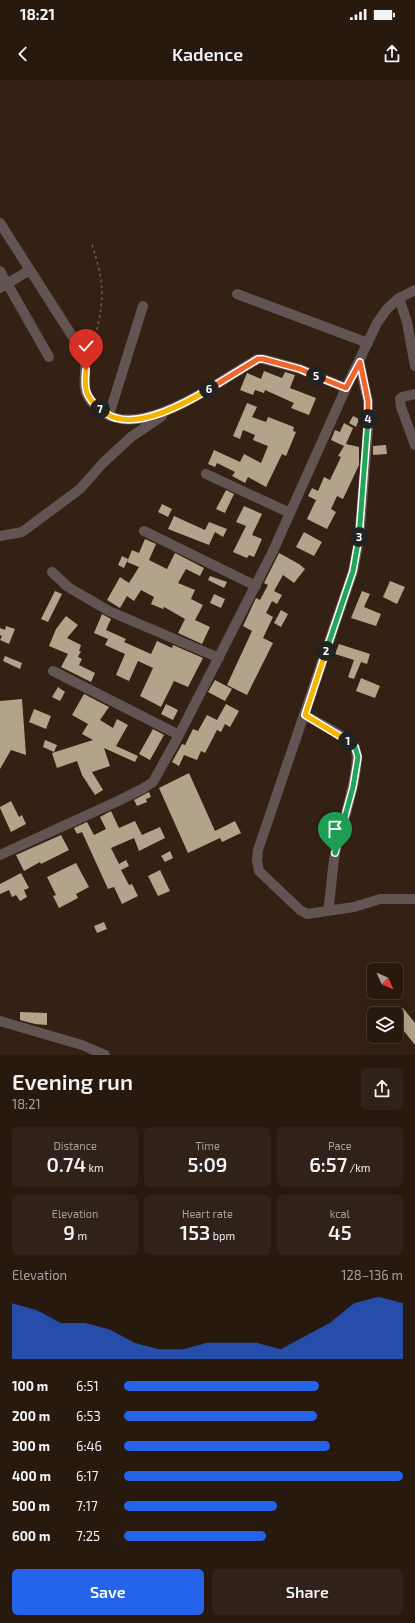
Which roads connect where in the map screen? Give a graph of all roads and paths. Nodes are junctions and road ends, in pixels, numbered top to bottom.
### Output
1 (0, 223) edge
2 (92, 244) dead end
3 (30, 270) junction
4 (0, 271) edge
5 (4, 285) edge
6 (415, 290) edge
7 (237, 294) dead end
8 (399, 298) junction
9 (143, 306) dead end
10 (368, 343) junction
11 (83, 353) junction
12 (49, 357) dead end
13 (360, 362) junction
14 (415, 366) edge
15 (346, 388) junction
16 (415, 394) edge
17 (175, 407) junction
18 (109, 415) junction
19 (415, 445) edge
20 (206, 474) dead end
21 (290, 512) junction
22 (144, 531) dead end
23 (0, 536) edge
24 (52, 572) dead end
25 (256, 586) junction
26 (219, 658) junction
27 (53, 671) dead end
28 (305, 715) junction
29 (179, 735) junction
30 (0, 855) edge
31 (415, 899) edge
32 (328, 911) junction
33 (0, 1021) edge
34 (105, 1055) edge

1 - 3 street
2 - 11 path
3 - 5 street
3 - 11 street
4 - 5 street
5 - 12 street
6 - 8 street
7 - 10 street
8 - 10 street
8 - 14 street
9 - 18 street
10 - 13 street
11 - 18 street
13 - 15 street
13 - 28 street
15 - 17 street
15 - 21 street
16 - 19 street
17 - 18 street
17 - 23 street
20 - 21 street
21 - 25 street
22 - 25 street
24 - 26 street
25 - 26 street
26 - 29 street
27 - 29 street
28 - 32 street
28 - 32 street
29 - 30 street
31 - 32 street
33 - 34 street

